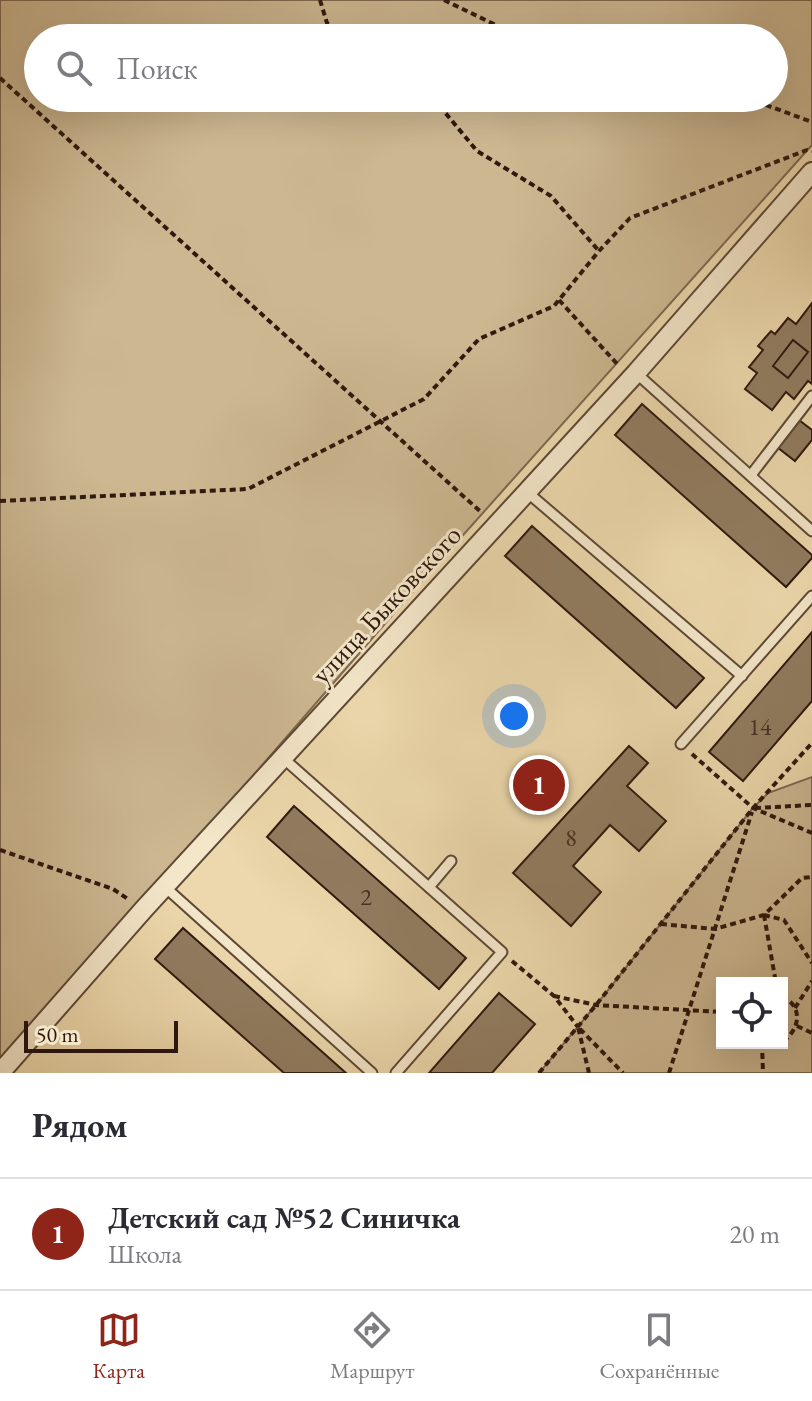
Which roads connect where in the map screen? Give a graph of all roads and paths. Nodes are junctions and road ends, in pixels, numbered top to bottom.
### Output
1 (320, 0) edge
2 (444, 0) edge
3 (328, 24) edge
4 (494, 24) edge
5 (0, 78) edge
6 (24, 100) edge
7 (38, 112) edge
8 (445, 112) edge
9 (785, 112) edge
10 (812, 122) edge
11 (812, 151) edge
12 (811, 175) edge
13 (599, 251) junction
14 (559, 300) junction
15 (634, 376) junction
16 (812, 396) edge
17 (380, 421) junction
18 (751, 475) junction
19 (527, 492) junction
20 (0, 501) edge
21 (496, 526) junction
22 (812, 531) edge
23 (812, 596) edge
24 (742, 676) junction
25 (812, 743) edge
26 (681, 744) joint
27 (283, 758) junction
28 (812, 805) edge
29 (753, 808) junction
30 (812, 833) edge
31 (0, 850) edge
32 (451, 861) dead end
33 (812, 877) edge
34 (165, 887) junction
35 (429, 887) junction
36 (144, 909) junction
37 (764, 915) junction
38 (661, 924) junction
39 (715, 929) junction
40 (502, 952) junction
41 (812, 963) edge
42 (775, 977) edge
43 (812, 981) edge
44 (554, 996) junction
45 (788, 999) edge
46 (596, 1005) junction
47 (795, 1008) junction
48 (689, 1010) junction
49 (716, 1012) edge
50 (797, 1026) junction
51 (578, 1027) junction
52 (812, 1033) edge
53 (788, 1038) edge
54 (762, 1049) edge
55 (0, 1073) edge
56 (372, 1073) edge
57 (396, 1073) edge
58 (539, 1073) edge
59 (589, 1073) edge
60 (623, 1073) edge
61 (669, 1073) edge
62 (763, 1073) edge

1 - 3 path
2 - 4 path
5 - 6 path
7 - 17 path
8 - 13 path
9 - 10 path
11 - 13 path
12 - 15 street, улица Быковского
13 - 14 path
14 - 15 path
14 - 17 path
15 - 18 lane
15 - 19 street, улица Быковского
16 - 18 lane
17 - 20 path
17 - 21 path
18 - 22 lane
19 - 21 street, улица Быковского
19 - 24 lane
21 - 27 street, улица Быковского
23 - 24 lane
24 - 26 lane
25 - 29 path
26 - 29 path
27 - 34 street, улица Быковского
27 - 35 lane
28 - 29 path
29 - 30 path
29 - 38 path
29 - 39 path
31 - 36 path
32 - 35 lane
33 - 37 path
34 - 36 street, улица Быковского
34 - 56 lane
35 - 40 lane
36 - 55 street, улица Быковского
37 - 39 path
37 - 41 path
37 - 42 path
38 - 39 path
38 - 46 path
39 - 48 path
40 - 44 path
40 - 57 lane
43 - 47 path
44 - 46 path
44 - 51 path
45 - 47 path
46 - 48 path
46 - 51 path
47 - 50 path
48 - 49 path
48 - 61 path
50 - 52 path
50 - 53 path
51 - 58 path
51 - 59 path
51 - 60 path
54 - 62 path

